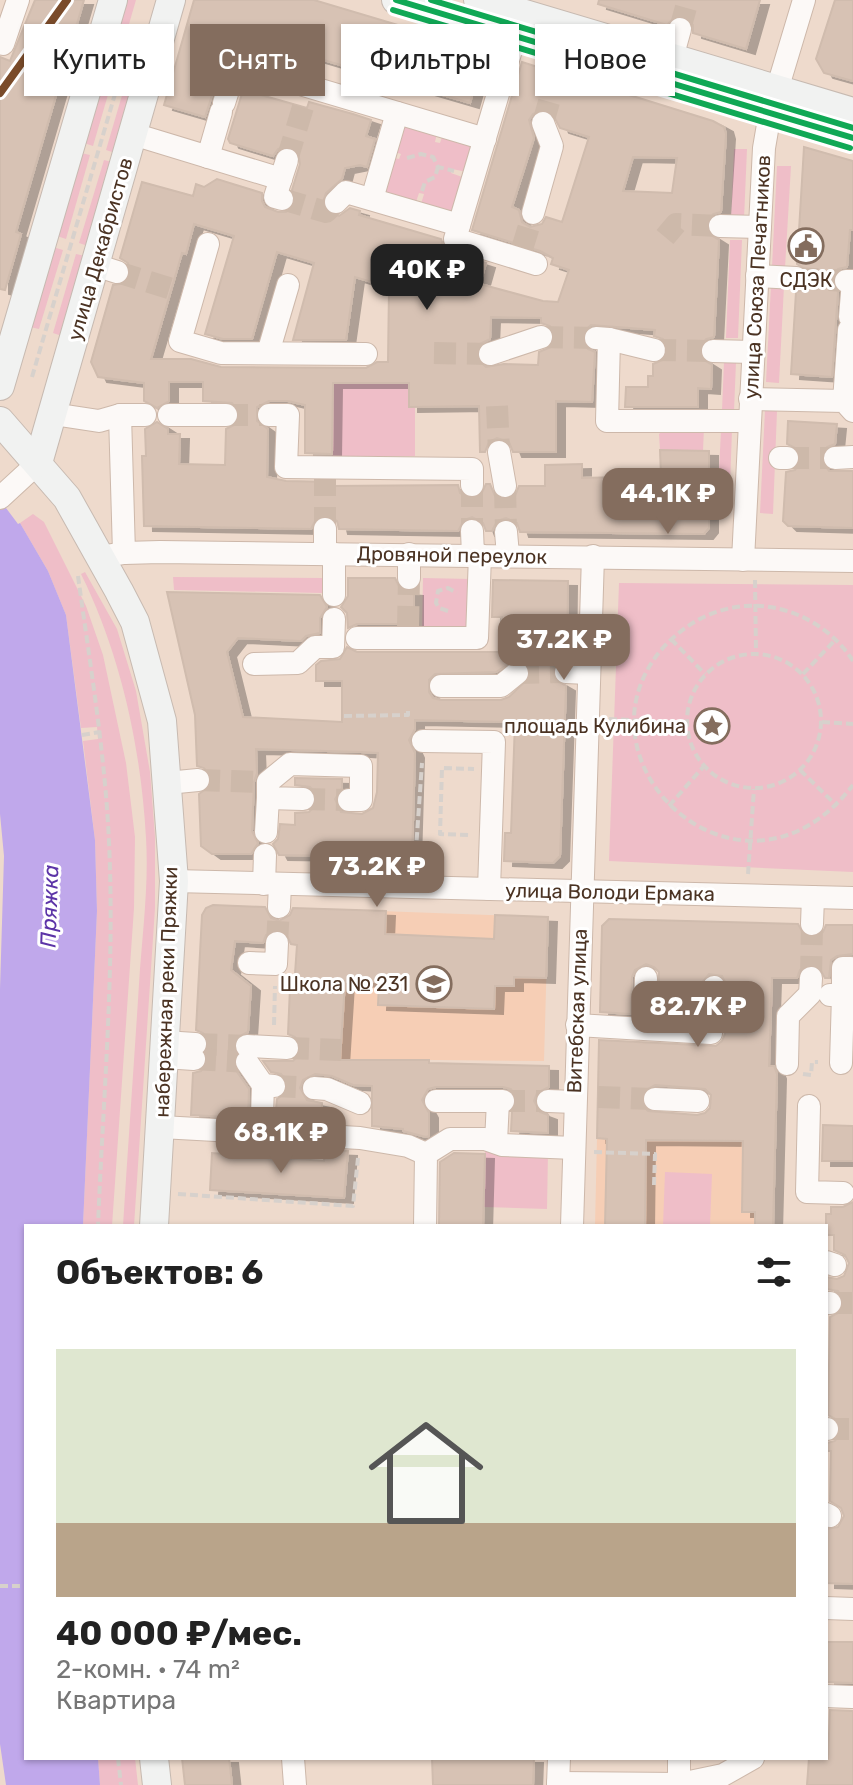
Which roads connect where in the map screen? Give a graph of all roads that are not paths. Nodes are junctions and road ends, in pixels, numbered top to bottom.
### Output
1 (18, 0) edge
2 (113, 0) edge
3 (171, 0) edge
4 (396, 0) edge
5 (804, 0) edge
6 (475, 7) edge
7 (518, 24) edge
8 (519, 25) edge
9 (680, 29) tunnel mouth
10 (0, 43) edge
11 (675, 47) edge
12 (675, 59) edge
13 (497, 96) edge
14 (774, 101) junction
15 (853, 112) edge
16 (397, 113) junction
17 (543, 123) tunnel mouth
18 (133, 134) junction
19 (853, 138) edge
20 (485, 139) junction
21 (208, 157) junction
22 (283, 179) tunnel mouth
23 (372, 199) junction
24 (336, 202) tunnel mouth
25 (533, 213) tunnel mouth
26 (459, 225) junction
27 (720, 226) tunnel mouth
28 (760, 227) junction
29 (208, 244) dead end
30 (526, 257) dead end
31 (757, 276) junction
32 (796, 278) tunnel mouth
33 (846, 281) dead end
34 (288, 285) dead end
35 (541, 337) tunnel mouth
36 (654, 350) tunnel mouth
37 (713, 351) tunnel mouth
38 (752, 352) junction
39 (268, 353) junction
40 (366, 354) dead end
41 (490, 354) tunnel mouth
42 (0, 386) edge
43 (848, 406) edge
44 (750, 410) junction
45 (53, 414) junction
46 (120, 415) junction
47 (145, 415) dead end
48 (169, 415) dead end
49 (226, 415) tunnel mouth
50 (269, 415) dead end
51 (0, 421) edge
52 (499, 452) tunnel mouth
53 (38, 463) junction
54 (472, 485) dead end
55 (505, 486) tunnel mouth
56 (6, 493) edge
57 (325, 529) tunnel mouth
58 (472, 531) tunnel mouth
59 (506, 532) tunnel mouth
60 (330, 554) junction
61 (409, 554) junction
62 (112, 555) junction
63 (476, 555) junction
64 (508, 555) junction
65 (593, 556) junction
66 (853, 561) edge
67 (749, 568) junction
68 (409, 578) tunnel mouth
69 (334, 595) dead end
70 (334, 619) dead end
71 (357, 638) dead end
72 (254, 664) dead end
73 (517, 673) tunnel mouth
74 (441, 686) dead end
75 (423, 741) road end
76 (198, 780) tunnel mouth
77 (167, 783) junction
78 (264, 787) junction
79 (303, 799) tunnel mouth
80 (349, 800) dead end
81 (174, 881) junction
82 (272, 884) junction
83 (489, 889) junction
84 (581, 892) junction
85 (813, 897) junction
86 (853, 898) edge
87 (279, 907) tunnel mouth
88 (812, 924) tunnel mouth
89 (276, 954) road end
90 (249, 963) dead end
91 (851, 968) dead end
92 (646, 978) dead end
93 (714, 987) dead end
94 (843, 995) junction
95 (577, 1025) junction
96 (644, 1028) junction
97 (280, 1048) tunnel mouth
98 (164, 1050) junction
99 (194, 1051) tunnel mouth
100 (841, 1063) road end
101 (793, 1069) road end
102 (314, 1088) tunnel mouth
103 (598, 1097) tunnel mouth
104 (575, 1099) junction
105 (655, 1099) tunnel mouth
106 (436, 1101) dead end
107 (548, 1101) tunnel mouth
108 (698, 1101) dead end
109 (360, 1103) dead end
110 (809, 1106) dead end
111 (262, 1116) dead end
112 (161, 1127) junction
113 (496, 1142) junction
114 (583, 1150) junction
115 (426, 1154) junction
116 (843, 1193) dead end
117 (154, 1224) edge
118 (425, 1224) edge
119 (572, 1224) edge
120 (828, 1608) edge
121 (853, 1609) edge
122 (828, 1696) edge
123 (852, 1697) edge
124 (154, 1760) edge
125 (293, 1760) edge
126 (559, 1760) edge
127 (679, 1760) edge
128 (751, 1760) edge
129 (728, 1780) edge
130 (558, 1784) edge
131 (157, 1785) edge
132 (295, 1785) edge
133 (680, 1785) edge

1 - 10 street
2 - 42 main road
3 - 18 main road, улица Декабристов
4 - 6 main road
5 - 14 street, улица Союза Печатников
6 - 7 main road
8 - 14 main road
9 - 11 street
12 - 14 main road
13 - 20 street
14 - 15 main road
14 - 19 main road
14 - 28 street, улица Союза Печатников
16 - 20 street
16 - 21 street
16 - 23 street
17 - 25 street
18 - 21 street
18 - 45 main road, улица Декабристов
20 - 26 street
21 - 22 street
23 - 24 street
23 - 26 street
26 - 30 street
27 - 28 street
28 - 31 street, улица Союза Печатников
29 - 39 street
31 - 32 street
31 - 38 street, улица Союза Печатников
33 - 43 street
34 - 39 street
35 - 41 street
36 - 44 street
37 - 38 street
38 - 44 street, улица Союза Печатников
39 - 40 street
43 - 44 street
44 - 67 street, улица Союза Печатников
45 - 46 street
45 - 53 main road, улица Декабристов
46 - 47 street
46 - 62 street
48 - 49 street
50 - 54 street
51 - 53 main road, набережная реки Пряжки
52 - 55 street
53 - 56 street, улица Декабристов
53 - 62 main road, набережная реки Пряжки
57 - 60 street
58 - 63 street
59 - 64 street
60 - 61 street, Дровяной переулок
60 - 62 street, Дровяной переулок
60 - 69 street
61 - 63 street, Дровяной переулок
61 - 68 street
62 - 77 main road, набережная реки Пряжки
63 - 64 street, Дровяной переулок
63 - 71 street
64 - 65 street, Дровяной переулок
65 - 67 street, Дровяной переулок
65 - 84 street, Витебская улица
66 - 67 street, Дровяной переулок
70 - 72 street
73 - 74 street
75 - 83 street
76 - 77 street
77 - 81 main road, набережная реки Пряжки
78 - 79 street
78 - 80 street
78 - 82 street
81 - 82 street, улица Володи Ермака
81 - 98 main road, набережная реки Пряжки
82 - 83 street, улица Володи Ермака
82 - 87 street
83 - 84 street, улица Володи Ермака
84 - 85 street, улица Володи Ермака
84 - 95 street, Витебская улица
85 - 86 street, улица Володи Ермака
85 - 88 street
89 - 90 street
91 - 94 street
92 - 96 street
93 - 96 street
94 - 100 street
94 - 101 street
95 - 96 street
95 - 104 street, Витебская улица
97 - 111 street
98 - 99 street
98 - 112 main road, набережная реки Пряжки
102 - 109 street
103 - 104 street
104 - 107 street
104 - 114 street, Витебская улица
105 - 108 street
106 - 113 street
110 - 116 street
112 - 115 street
112 - 117 main road, набережная реки Пряжки
113 - 114 street
113 - 115 street
114 - 119 street, Витебская улица
115 - 118 street
120 - 121 street
122 - 123 street
124 - 131 main road
125 - 132 street
126 - 130 street
127 - 133 street
128 - 129 street
129 - 133 street
130 - 133 street

